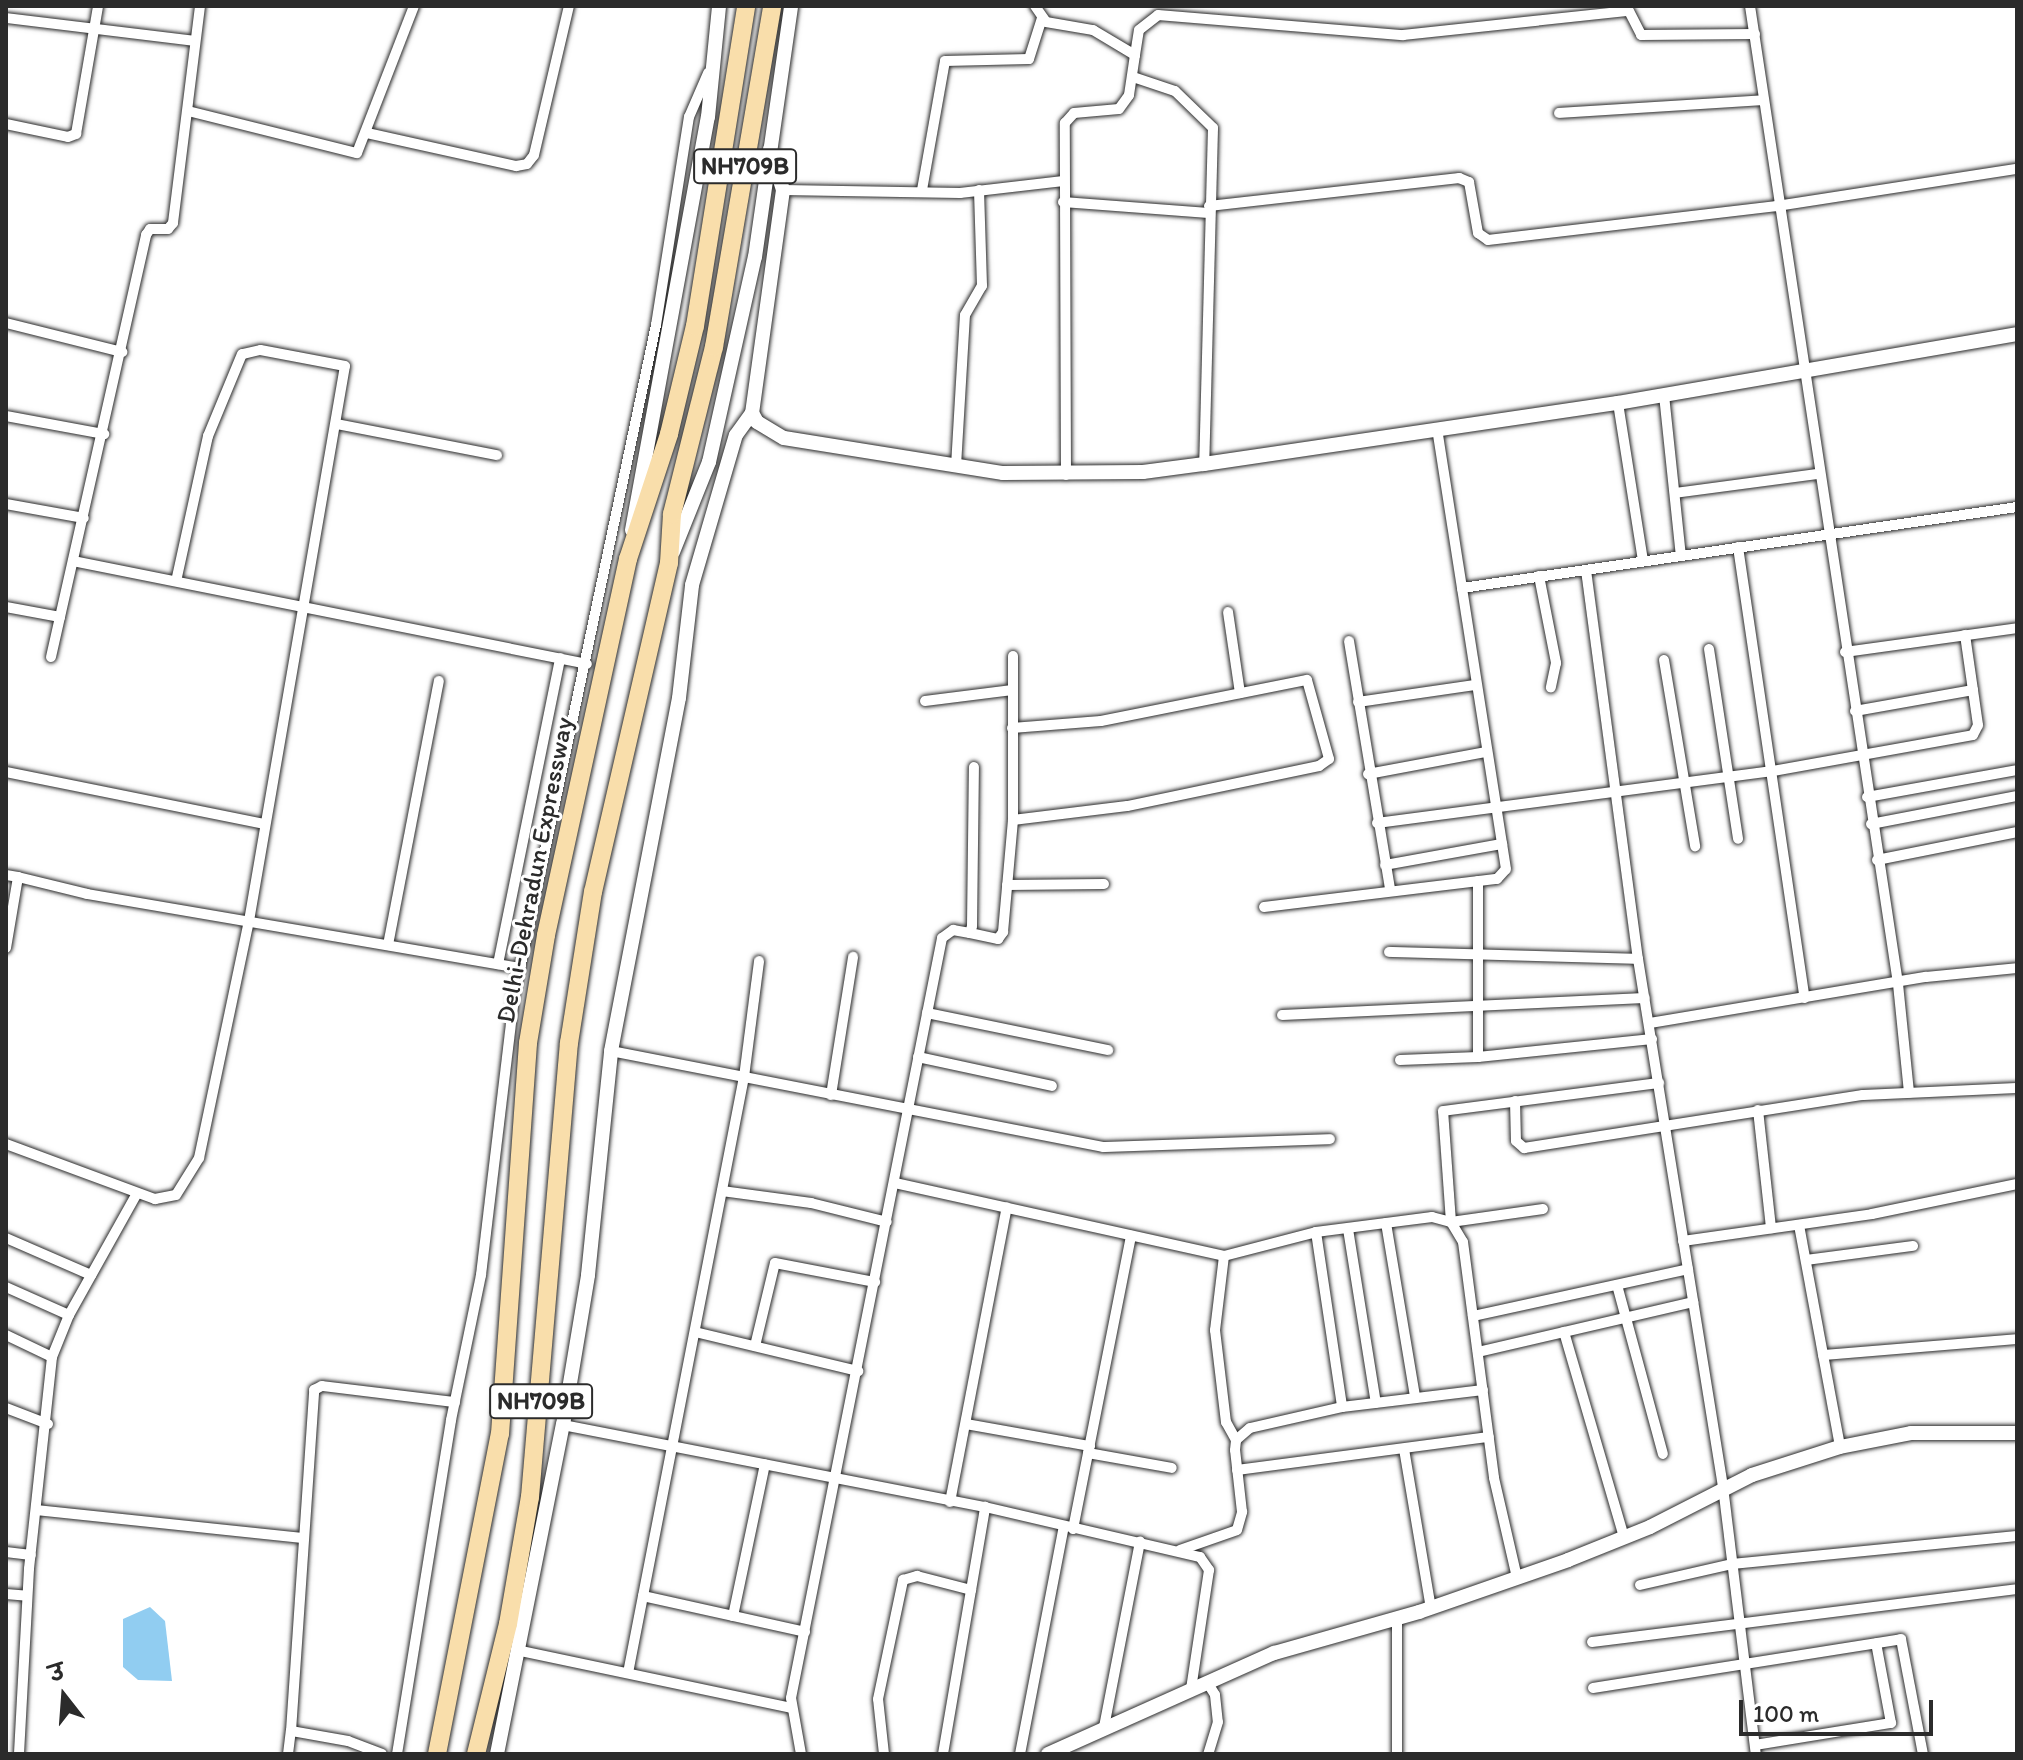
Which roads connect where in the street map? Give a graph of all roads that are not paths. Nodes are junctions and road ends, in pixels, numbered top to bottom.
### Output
1 (98, 6) edge
2 (200, 6) edge
3 (414, 6) edge
4 (569, 6) edge
5 (719, 6) edge
6 (746, 6) edge
7 (772, 6) edge
8 (791, 6) edge
9 (1035, 6) edge
10 (1750, 6) edge
11 (1191, 11) edge
12 (6, 18) edge
13 (1042, 18) junction
14 (95, 29) junction
15 (1755, 34) junction
16 (195, 41) junction
17 (1135, 55) junction
18 (708, 73) junction
19 (1133, 77) junction
20 (1763, 100) junction
21 (188, 111) junction
22 (1559, 113) dead end
23 (6, 124) edge
24 (367, 133) junction
25 (770, 149) junction
26 (2017, 169) edge
27 (1063, 181) junction
28 (783, 190) junction
29 (922, 190) junction
30 (979, 190) junction
31 (1063, 202) junction
32 (1777, 206) junction
33 (1209, 210) junction
34 (6, 323) edge
35 (2017, 334) edge
36 (122, 352) junction
37 (1803, 371) junction
38 (1664, 395) junction
39 (1618, 403) junction
40 (752, 413) junction
41 (6, 416) edge
42 (337, 424) junction
43 (1437, 428) junction
44 (104, 434) junction
45 (497, 455) dead end
46 (1204, 464) junction
47 (956, 466) junction
48 (1818, 474) junction
49 (1066, 475) junction
50 (1675, 493) junction
51 (6, 504) edge
52 (2017, 507) edge
53 (84, 518) junction
54 (1827, 534) junction
55 (1738, 547) junction
56 (1681, 556) junction
57 (628, 559) junction
58 (73, 561) junction
59 (1643, 561) junction
60 (669, 563) junction
61 (1586, 570) junction
62 (1539, 576) junction
63 (176, 581) junction
64 (1462, 588) junction
65 (6, 607) edge
66 (303, 607) junction
67 (1228, 612) dead end
68 (60, 617) junction
69 (2017, 628) edge
70 (1965, 635) junction
71 (1349, 641) dead end
72 (1709, 649) dead end
73 (1845, 652) junction
74 (1013, 656) dead end
75 (51, 657) dead end
76 (560, 658) junction
77 (1664, 660) dead end
78 (587, 664) junction
79 (439, 681) dead end
80 (1475, 685) junction
81 (1551, 687) dead end
82 (1012, 690) junction
83 (1973, 690) junction
84 (1240, 693) junction
85 (925, 701) dead end
86 (1358, 702) junction
87 (1855, 711) junction
88 (1012, 728) junction
89 (1485, 752) junction
90 (1863, 757) junction
91 (974, 767) dead end
92 (2017, 770) edge
93 (1773, 771) junction
94 (6, 772) edge
95 (1368, 774) junction
96 (1729, 777) junction
97 (1686, 782) junction
98 (1615, 789) junction
99 (2017, 796) edge
100 (1867, 797) junction
101 (1494, 806) junction
102 (1013, 820) junction
103 (1377, 823) junction
104 (264, 824) junction
105 (1871, 824) junction
106 (2017, 832) edge
107 (1738, 839) dead end
108 (1502, 844) junction
109 (1695, 846) dead end
110 (1877, 860) junction
111 (1385, 865) junction
112 (6, 875) edge
113 (18, 877) junction
114 (1478, 881) junction
115 (1104, 884) dead end
116 (1007, 885) junction
117 (1390, 890) junction
118 (1264, 907) dead end
119 (249, 921) junction
120 (970, 933) junction
121 (388, 945) junction
122 (6, 948) edge
123 (1389, 952) dead end
124 (1478, 952) junction
125 (853, 957) dead end
126 (1638, 959) junction
127 (759, 961) dead end
128 (498, 964) junction
129 (521, 968) junction
130 (2017, 968) edge
131 (1898, 984) junction
132 (1645, 998) junction
133 (1805, 998) junction
134 (1477, 1004) junction
135 (927, 1013) junction
136 (1282, 1015) dead end
137 (1650, 1023) junction
138 (1652, 1039) junction
139 (1108, 1050) dead end
140 (611, 1051) junction
141 (918, 1057) junction
142 (1478, 1057) junction
143 (1400, 1060) dead end
144 (744, 1077) junction
145 (1659, 1083) junction
146 (1052, 1086) dead end
147 (2017, 1088) edge
148 (1909, 1092) junction
149 (831, 1095) junction
150 (1515, 1101) junction
151 (907, 1110) junction
152 (1758, 1110) junction
153 (1665, 1127) junction
154 (1330, 1139) dead end
155 (6, 1144) edge
156 (895, 1183) junction
157 (2017, 1184) edge
158 (722, 1191) junction
159 (136, 1195) junction
160 (1007, 1207) junction
161 (1543, 1209) dead end
162 (887, 1222) junction
163 (1451, 1222) junction
164 (1386, 1223) junction
165 (1799, 1225) junction
166 (1771, 1228) junction
167 (1348, 1229) junction
168 (1316, 1232) junction
169 (1131, 1236) junction
170 (6, 1238) edge
171 (1683, 1241) junction
172 (1913, 1246) dead end
173 (1224, 1256) junction
174 (1806, 1260) junction
175 (1688, 1269) junction
176 (91, 1275) junction
177 (875, 1282) junction
178 (1617, 1285) junction
179 (6, 1287) edge
180 (1693, 1302) junction
181 (69, 1315) junction
182 (1473, 1316) junction
183 (1626, 1317) junction
184 (695, 1332) junction
185 (1564, 1332) junction
186 (6, 1335) edge
187 (2017, 1339) edge
188 (755, 1346) junction
189 (1478, 1352) junction
190 (1823, 1355) junction
191 (52, 1357) junction
192 (858, 1371) junction
193 (1483, 1390) junction
194 (1415, 1397) junction
195 (455, 1402) junction
196 (1376, 1403) junction
197 (1342, 1407) junction
198 (6, 1408) edge
199 (48, 1424) junction
200 (966, 1424) junction
201 (563, 1425) junction
202 (2017, 1433) edge
203 (1489, 1437) junction
204 (1236, 1440) junction
205 (672, 1446) junction
206 (1840, 1447) junction
207 (1089, 1449) junction
208 (1404, 1449) junction
209 (1663, 1454) dead end
210 (765, 1464) junction
211 (1172, 1468) dead end
212 (1237, 1470) junction
213 (837, 1479) junction
214 (1723, 1487) junction
215 (950, 1502) junction
216 (985, 1507) junction
217 (36, 1510) junction
218 (1069, 1528) junction
219 (2017, 1536) edge
220 (1624, 1537) junction
221 (303, 1538) junction
222 (1140, 1541) junction
223 (1180, 1550) junction
224 (6, 1552) edge
225 (31, 1555) junction
226 (1732, 1564) junction
227 (1517, 1578) junction
228 (1640, 1585) dead end
229 (2017, 1589) edge
230 (971, 1590) junction
231 (6, 1594) edge
232 (27, 1596) junction
233 (643, 1596) junction
234 (1431, 1608) junction
235 (733, 1616) junction
236 (1397, 1618) junction
237 (1740, 1621) junction
238 (805, 1632) junction
239 (1592, 1642) dead end
240 (1876, 1643) junction
241 (521, 1651) junction
242 (1747, 1665) junction
243 (628, 1673) junction
244 (1207, 1682) junction
245 (1593, 1688) dead end
246 (1191, 1689) junction
247 (791, 1708) junction
248 (1104, 1727) junction
249 (291, 1731) junction
250 (1755, 1750) edge
251 (19, 1754) edge
252 (288, 1754) edge
253 (382, 1754) edge
254 (397, 1754) edge
255 (437, 1754) edge
256 (476, 1754) edge
257 (497, 1754) edge
258 (801, 1754) edge
259 (884, 1754) edge
260 (943, 1754) edge
261 (1020, 1754) edge
262 (1048, 1754) edge
263 (1208, 1754) edge
264 (1397, 1754) edge
265 (1923, 1754) edge

1 - 14 street
2 - 16 street
3 - 24 street
4 - 24 street
5 - 18 street
6 - 57 highway, Delhi-Dehradun Expressway / NH709B
7 - 60 highway, NH709B
8 - 25 street
9 - 13 street
10 - 15 street
11 - 15 street
11 - 17 street
12 - 14 street
13 - 17 street
13 - 29 street
14 - 16 street
14 - 23 street
15 - 20 street
16 - 21 street
17 - 19 street
18 - 57 street
18 - 78 street
19 - 27 street
19 - 33 street
20 - 22 street
20 - 32 street
21 - 24 street
21 - 36 street
25 - 28 street
25 - 60 street
26 - 32 street
27 - 30 street
27 - 31 street
28 - 29 street
28 - 40 street
29 - 30 street
30 - 47 street
31 - 33 street
31 - 49 street
32 - 33 street
32 - 37 street
33 - 46 street
34 - 36 street
35 - 37 street
36 - 44 street
37 - 38 street
37 - 48 street
38 - 39 street
38 - 50 street
39 - 43 street
39 - 59 street
40 - 47 street
40 - 140 street
41 - 44 street
42 - 45 street
42 - 63 street
42 - 66 street
43 - 46 street
43 - 64 street
44 - 53 street
46 - 49 street
47 - 49 street
48 - 50 street
48 - 54 street
50 - 56 street
51 - 53 street
52 - 54 street
53 - 58 street
54 - 55 street
54 - 73 street
55 - 56 street
55 - 93 street
56 - 59 street
57 - 255 highway, Delhi-Dehradun Expressway / NH709B
58 - 63 street
58 - 68 street
59 - 61 street
60 - 256 highway, NH709B
61 - 62 street
61 - 98 street
62 - 64 street
62 - 81 street
63 - 66 street
64 - 80 street
65 - 68 street
66 - 76 street
66 - 104 street
67 - 84 street
68 - 75 street
69 - 70 street
70 - 73 street
70 - 83 street
71 - 86 street
72 - 96 street
73 - 87 street
74 - 82 street
76 - 78 street
76 - 128 street
77 - 97 street
78 - 129 street
79 - 121 street
80 - 86 street
80 - 89 street
82 - 85 street
82 - 88 street
83 - 87 street
83 - 90 street
84 - 88 street
84 - 102 street
86 - 95 street
87 - 90 street
88 - 102 street
89 - 95 street
89 - 101 street
90 - 93 street
90 - 100 street
91 - 120 street
92 - 100 street
93 - 96 street
93 - 133 street
94 - 104 street
95 - 103 street
96 - 97 street
96 - 107 street
97 - 98 street
97 - 109 street
98 - 101 street
98 - 126 street
99 - 105 street
100 - 105 street
101 - 103 street
101 - 108 street
102 - 116 street
103 - 111 street
104 - 119 street
105 - 110 street
106 - 110 street
108 - 111 street
108 - 114 street
110 - 131 street
111 - 117 street
112 - 113 street
113 - 119 street
113 - 122 street
114 - 117 street
114 - 124 street
115 - 116 street
116 - 120 street
117 - 118 street
119 - 121 street
119 - 159 street
120 - 135 street
121 - 128 street
123 - 124 street
124 - 126 street
124 - 134 street
125 - 149 street
126 - 132 street
127 - 144 street
128 - 129 street
129 - 195 street
130 - 131 street
131 - 133 street
131 - 148 street
132 - 134 street
132 - 137 street
133 - 137 street
134 - 136 street
134 - 142 street
135 - 139 street
135 - 141 street
137 - 138 street
138 - 142 street
138 - 145 street
140 - 144 street
140 - 201 street
141 - 146 street
141 - 151 street
142 - 143 street
144 - 149 street
144 - 158 street
145 - 150 street
145 - 153 street
147 - 148 street
148 - 152 street
149 - 151 street
150 - 153 street
150 - 163 street
151 - 154 street
151 - 156 street
152 - 153 street
152 - 166 street
153 - 171 street
155 - 159 street
156 - 160 street
156 - 162 street
157 - 165 street
158 - 162 street
158 - 184 street
159 - 176 street
160 - 169 street
160 - 200 street
161 - 163 street
162 - 177 street
163 - 164 street
163 - 182 street
164 - 167 street
164 - 194 street
165 - 166 street
165 - 174 street
166 - 171 street
167 - 168 street
167 - 196 street
168 - 173 street
168 - 197 street
169 - 173 street
169 - 207 street
170 - 176 street
171 - 175 street
172 - 174 street
173 - 204 street
174 - 190 street
175 - 178 street
175 - 180 street
176 - 181 street
177 - 188 street
177 - 192 street
178 - 182 street
178 - 183 street
179 - 181 street
180 - 183 street
180 - 214 street
181 - 191 street
182 - 189 street
183 - 185 street
183 - 209 street
184 - 188 street
184 - 205 street
185 - 189 street
185 - 220 street
186 - 191 street
187 - 190 street
188 - 192 street
189 - 193 street
190 - 206 street
191 - 199 street
192 - 213 street
193 - 194 street
193 - 203 street
194 - 196 street
195 - 221 street
195 - 254 street
196 - 197 street
197 - 204 street
198 - 199 street
199 - 217 street
200 - 207 street
200 - 215 street
201 - 205 street
201 - 241 street
202 - 206 street
203 - 208 street
203 - 227 street
204 - 212 street
205 - 210 street
205 - 233 street
206 - 214 street
207 - 211 street
207 - 218 street
208 - 212 street
208 - 234 street
210 - 213 street
210 - 235 street
212 - 223 street
213 - 215 street
213 - 238 street
214 - 220 street
214 - 226 street
215 - 216 street
216 - 218 street
216 - 230 street
217 - 221 street
217 - 225 street
218 - 222 street
218 - 261 street
219 - 226 street
220 - 227 street
221 - 249 street
222 - 223 street
222 - 248 street
223 - 246 street
224 - 225 street
225 - 232 street
226 - 228 street
226 - 237 street
227 - 234 street
229 - 237 street
230 - 259 street
230 - 260 street
231 - 232 street
232 - 251 street
233 - 235 street
233 - 243 street
234 - 236 street
235 - 238 street
236 - 244 street
236 - 264 street
237 - 239 street
237 - 242 street
238 - 247 street
240 - 242 street
240 - 250 street
240 - 265 street
241 - 243 street
241 - 257 street
242 - 245 street
242 - 250 street
243 - 247 street
244 - 246 street
244 - 263 street
246 - 248 street
247 - 258 street
248 - 262 street
249 - 252 street
249 - 253 street

